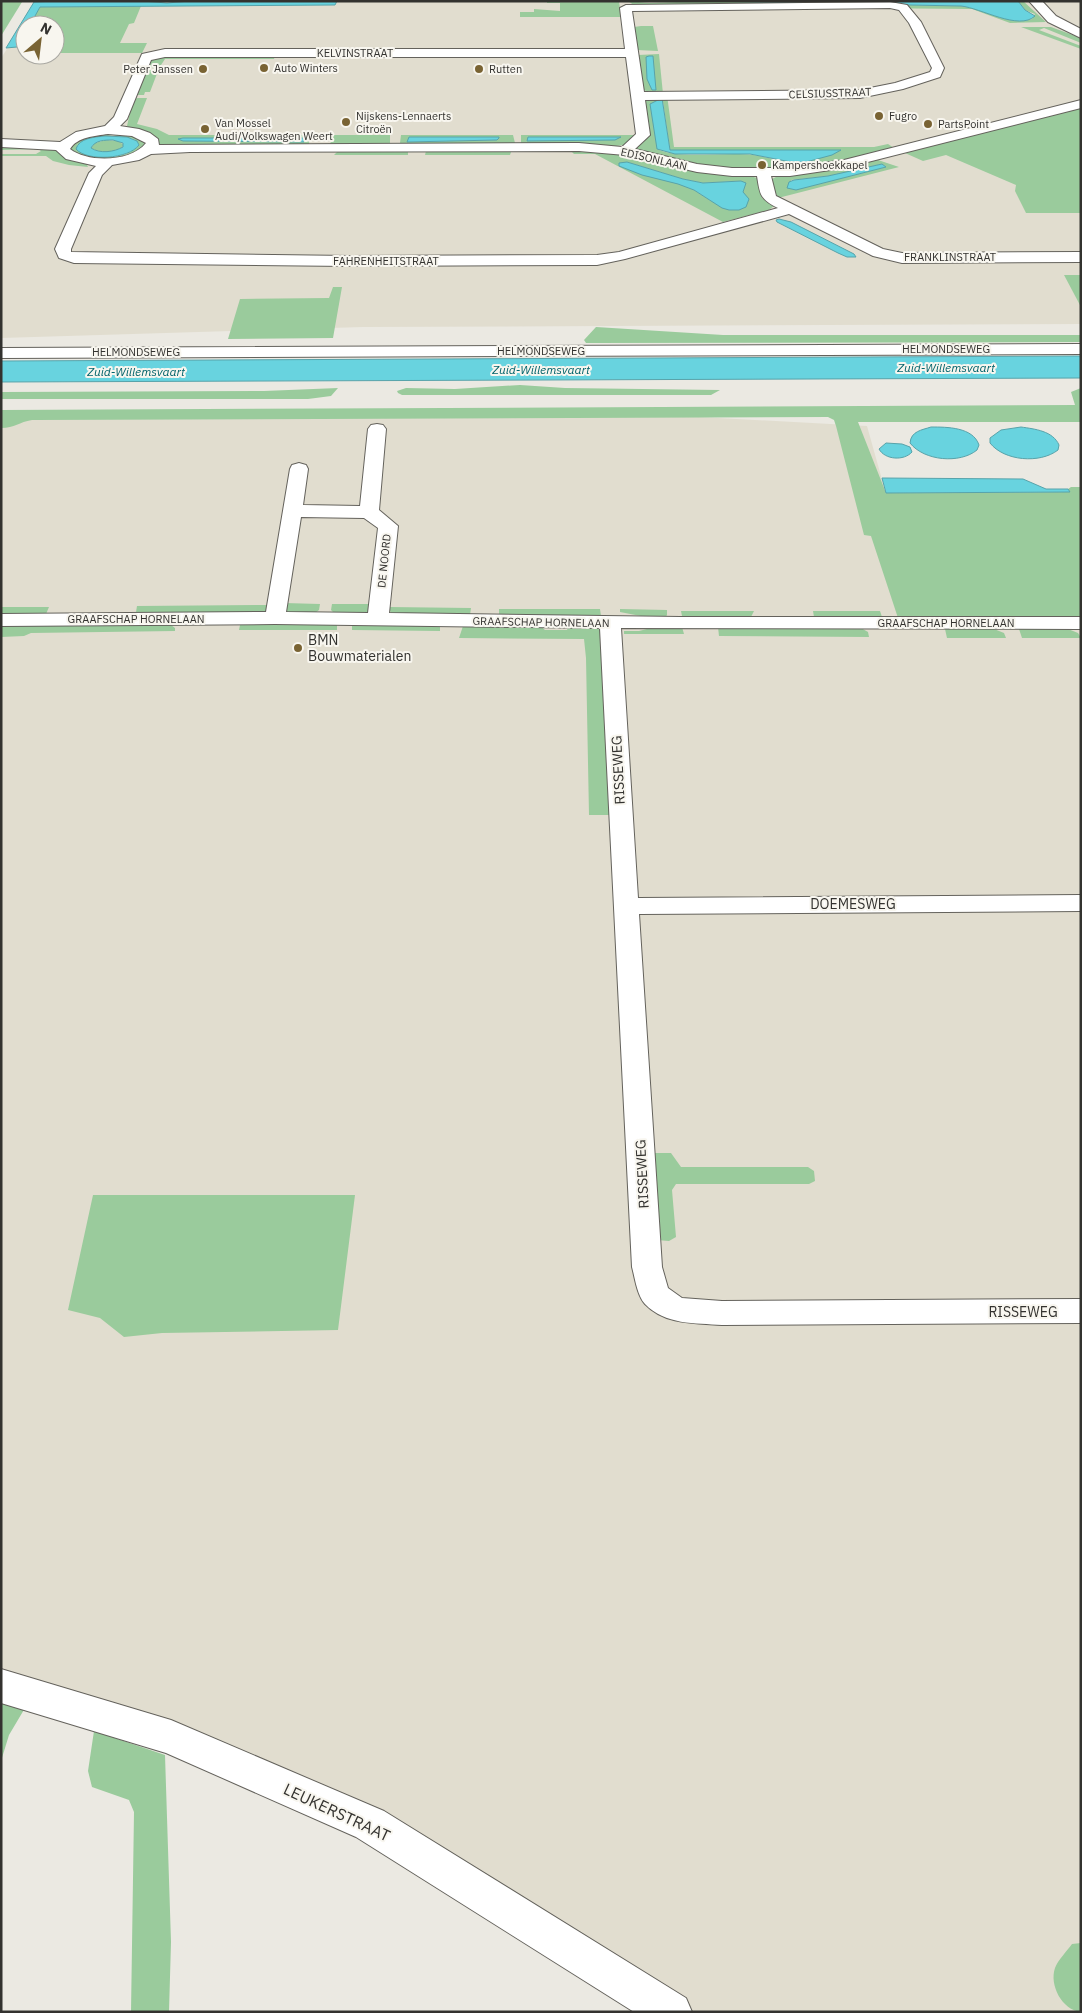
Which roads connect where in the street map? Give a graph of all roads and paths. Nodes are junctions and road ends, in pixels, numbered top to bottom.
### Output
1 (1035, 1) edge
2 (1051, 1) edge
3 (1062, 26) junction
4 (1081, 34) edge
5 (631, 53) junction
6 (639, 96) junction
7 (1081, 104) edge
8 (116, 126) junction
9 (65, 143) junction
10 (1, 144) edge
11 (150, 148) junction
12 (625, 151) junction
13 (100, 165) junction
14 (762, 174) junction
15 (791, 209) junction
16 (1081, 257) edge
17 (1081, 349) edge
18 (1, 353) edge
19 (377, 430) dead end
20 (299, 468) dead end
21 (292, 511) junction
22 (369, 512) junction
23 (275, 618) junction
24 (1, 620) edge
25 (378, 620) junction
26 (610, 623) junction
27 (1081, 623) edge
28 (1081, 903) edge
29 (625, 906) junction
30 (1081, 1311) edge
31 (1, 1686) edge
32 (672, 2012) edge

1 - 3 street
2 - 3 street
3 - 4 street
5 - 6 street, CELSIUSSTRAAT
5 - 6 street, CELSIUSSTRAAT
5 - 8 street, KELVINSTRAAT
6 - 12 street, CELSIUSSTRAAT
7 - 14 street, EDISONLAAN
8 - 9 street
8 - 11 street
9 - 10 street
9 - 13 street
11 - 12 street, EDISONLAAN
11 - 13 street, EDISONLAAN
12 - 14 street, EDISONLAAN
13 - 15 street, FAHRENHEITSTRAAT
14 - 15 street, FRANKLINSTRAAT
15 - 16 street, FRANKLINSTRAAT
17 - 18 street, HELMONDSEWEG
19 - 22 street
20 - 21 street
21 - 22 street
21 - 23 street
22 - 25 street, DE NOORD
23 - 24 street, GRAAFSCHAP HORNELAAN
23 - 25 street, GRAAFSCHAP HORNELAAN
25 - 26 street, GRAAFSCHAP HORNELAAN
26 - 27 street, GRAAFSCHAP HORNELAAN
26 - 29 street, RISSEWEG
28 - 29 street, DOEMESWEG
29 - 30 street, RISSEWEG
31 - 32 street, LEUKERSTRAAT

